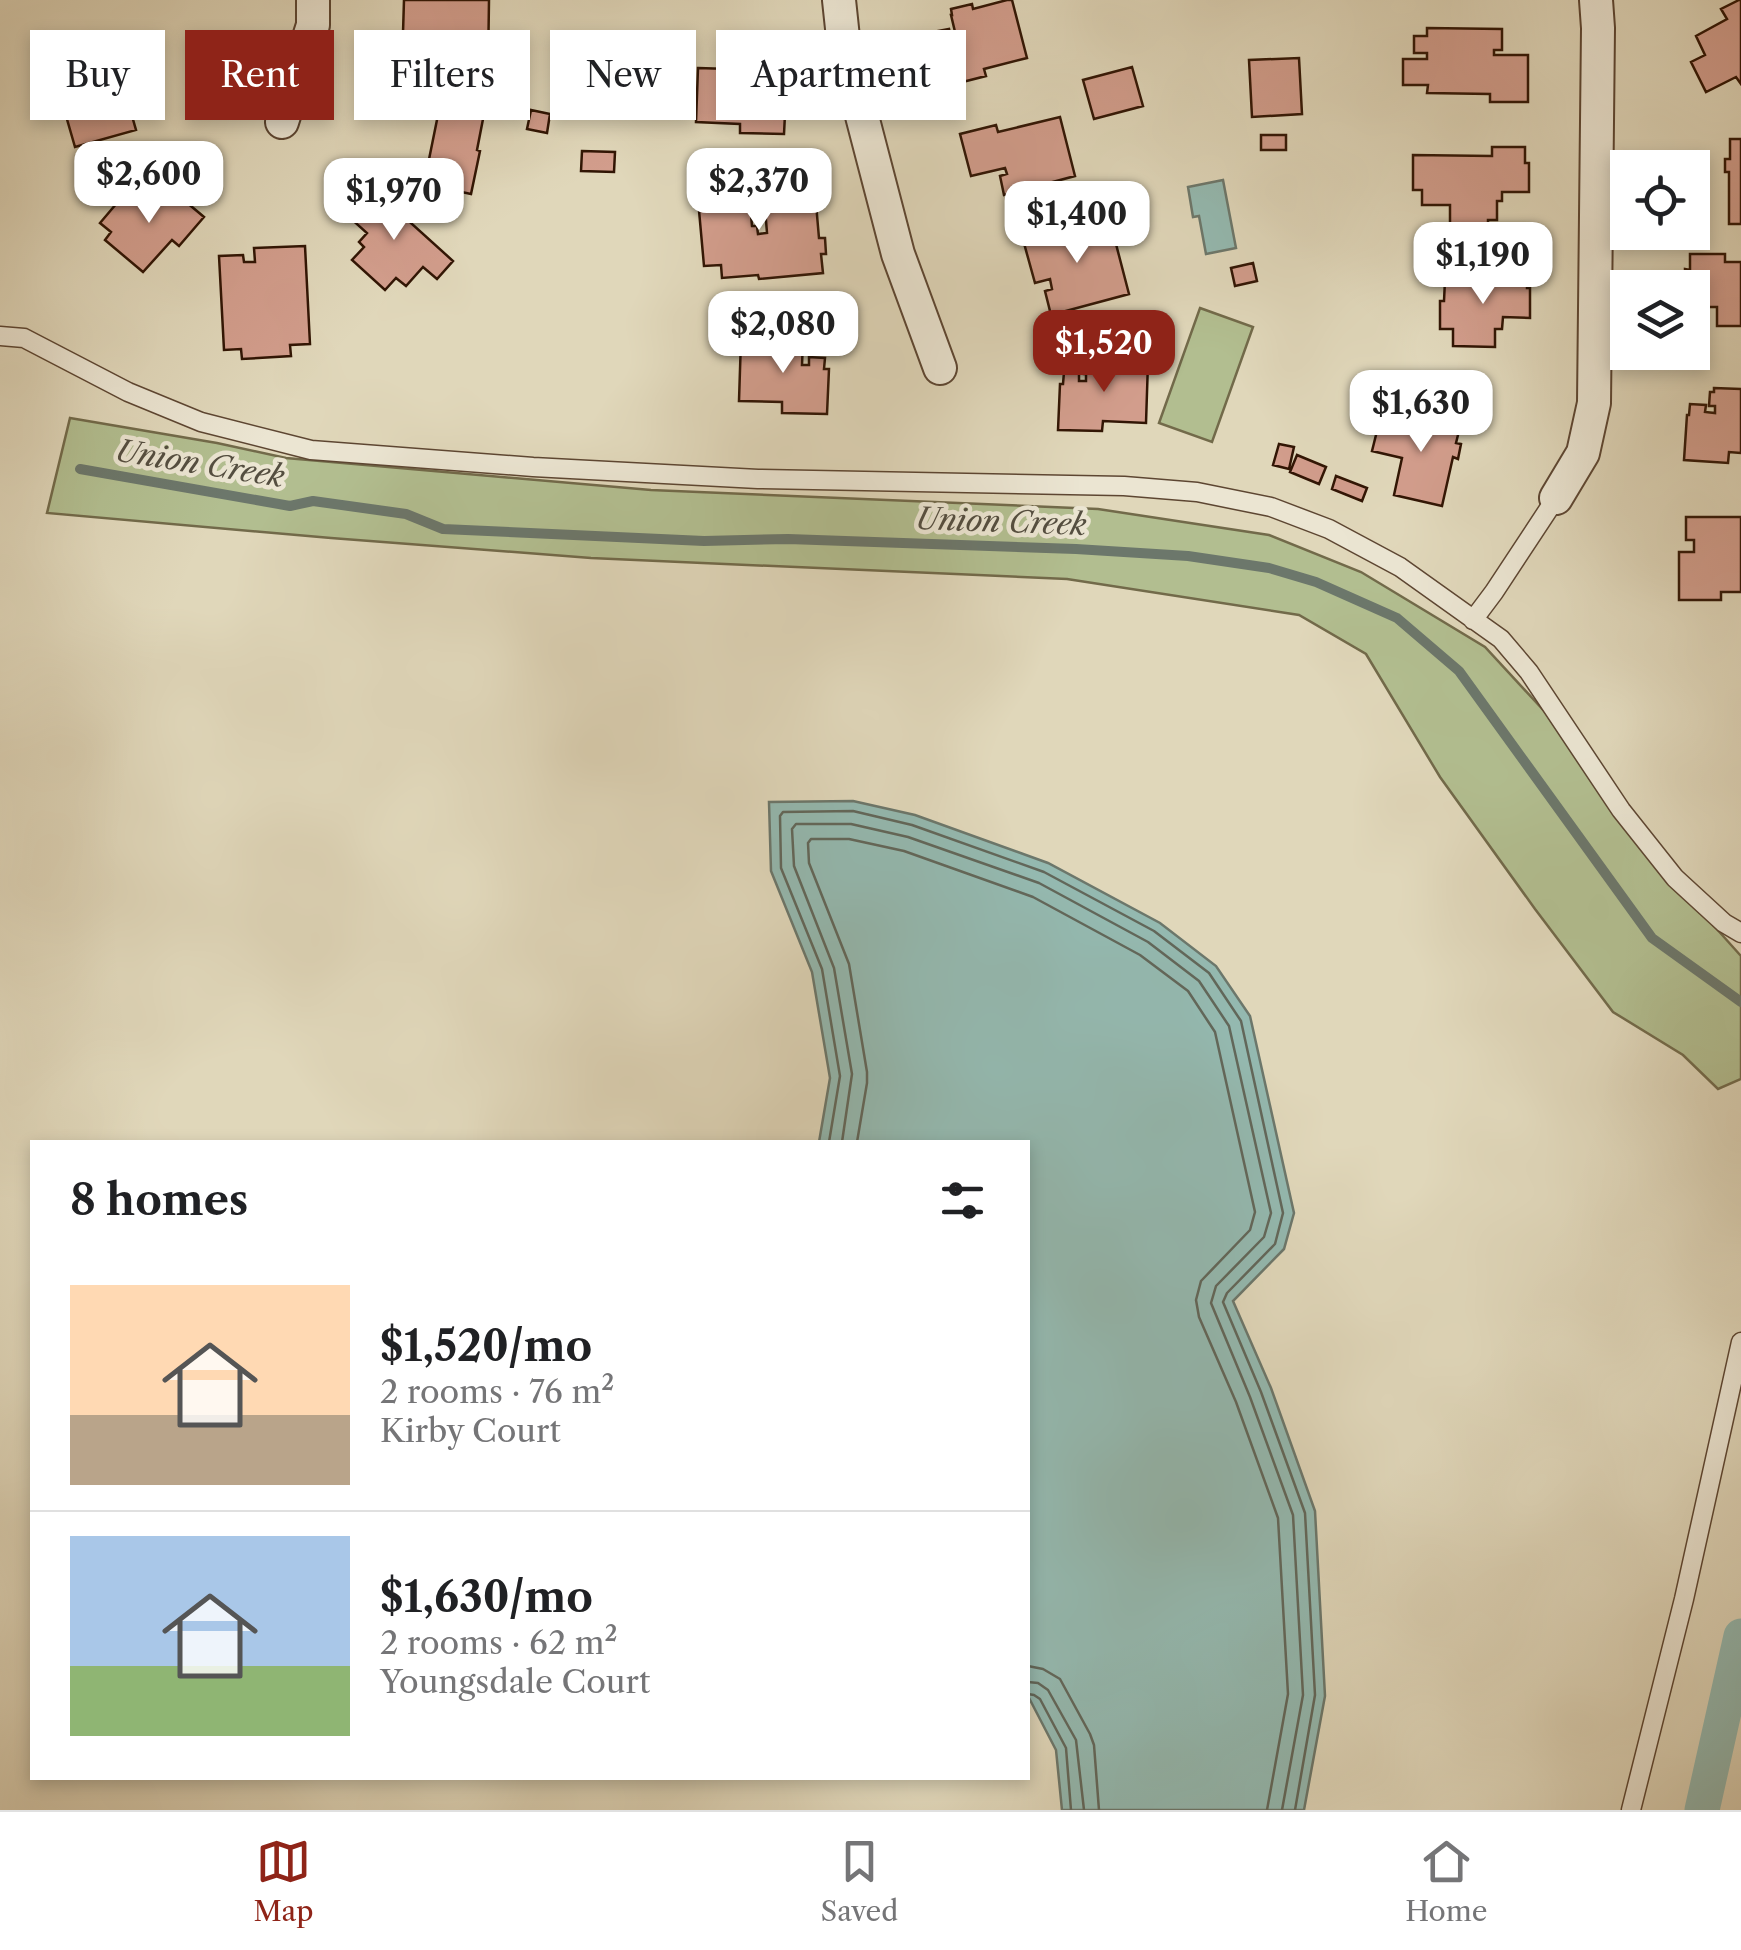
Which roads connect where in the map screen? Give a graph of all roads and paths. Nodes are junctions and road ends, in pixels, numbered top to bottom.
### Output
1 (313, 0) edge
2 (839, 0) edge
3 (1596, 0) edge
4 (282, 122) dead end
5 (0, 336) edge
6 (940, 368) dead end
7 (1556, 498) joint
8 (1473, 620) junction
9 (1741, 933) edge
10 (1741, 1342) edge
11 (1631, 1810) edge

1 - 4 street
2 - 6 street
3 - 7 street
5 - 8 lane
7 - 8 lane
8 - 9 lane
10 - 11 lane

